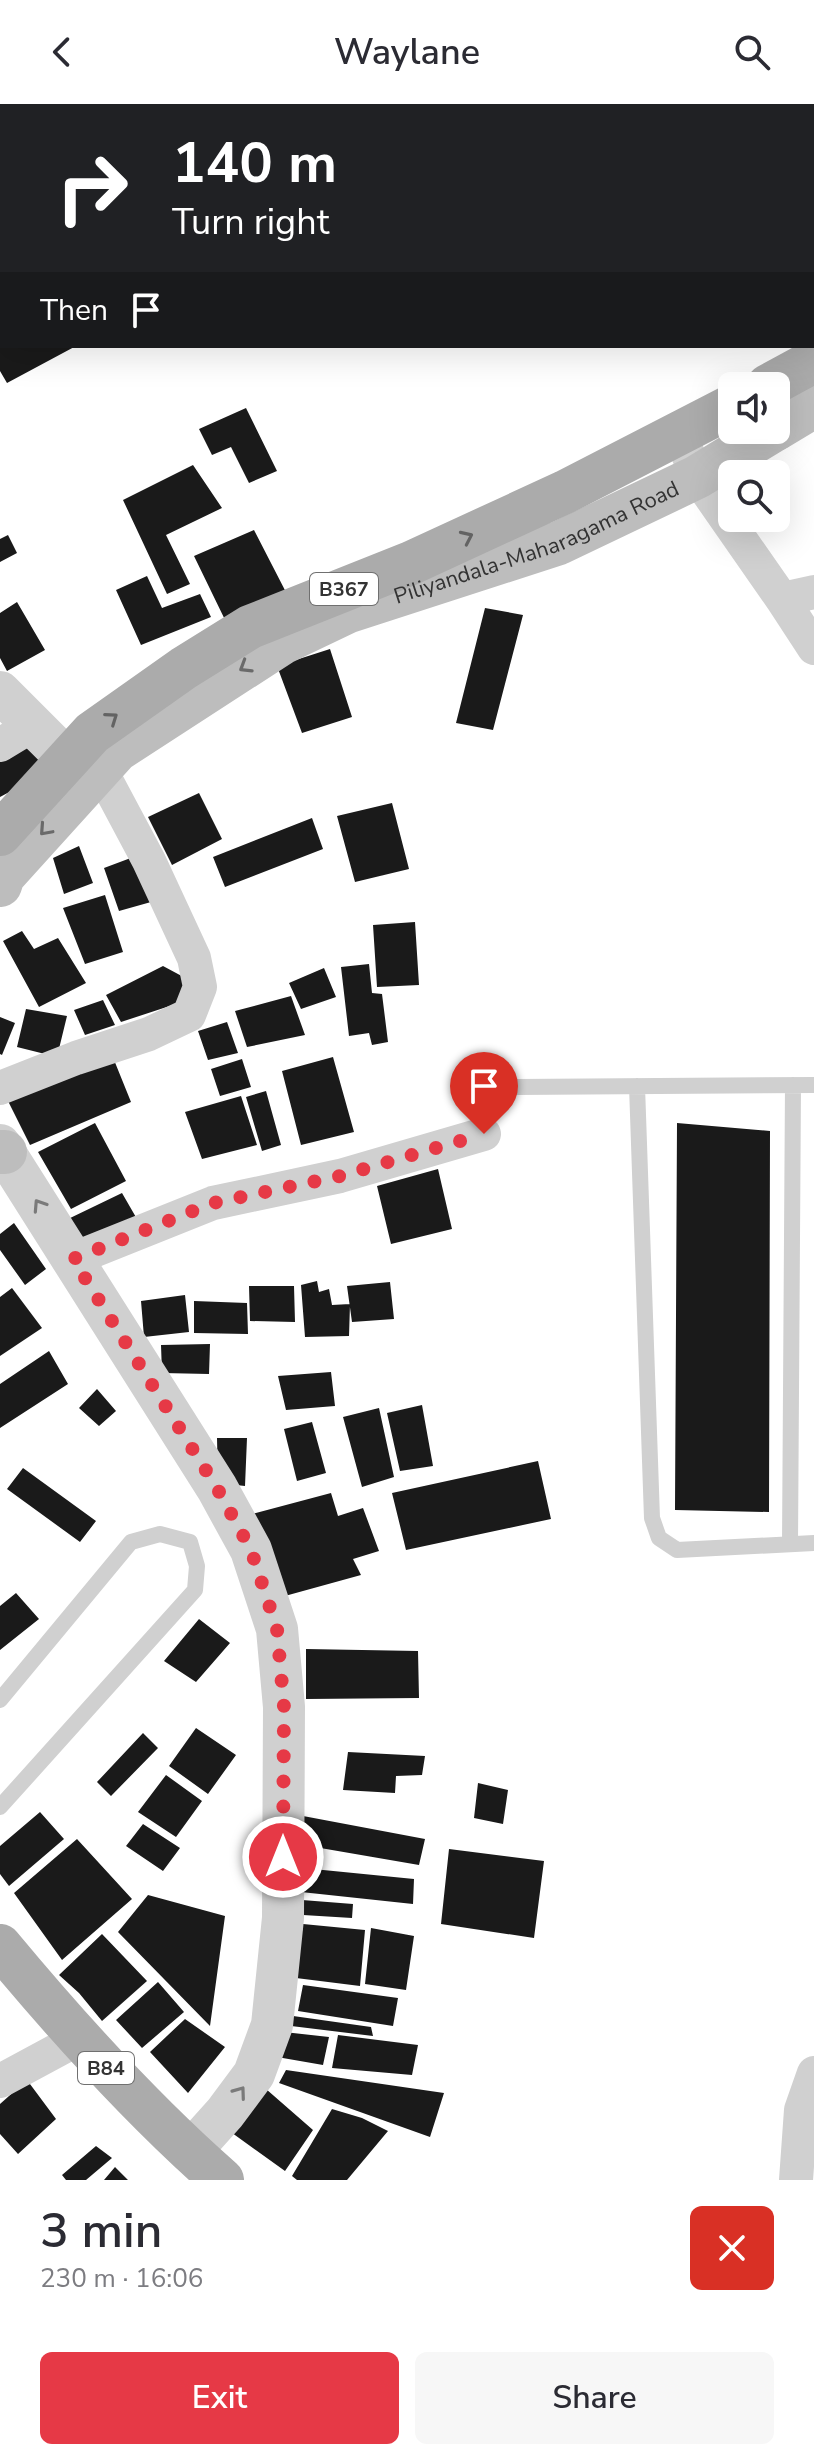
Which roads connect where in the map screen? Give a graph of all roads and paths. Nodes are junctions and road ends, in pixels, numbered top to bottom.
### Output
1 (814, 361) edge
2 (790, 374) edge
3 (814, 406) edge
4 (718, 414) edge
5 (790, 420) edge
6 (680, 434) junction
7 (751, 444) edge
8 (697, 477) junction
9 (798, 595) edge
10 (814, 648) edge
11 (0, 692) edge
12 (16, 735) edge
13 (84, 764) junction
14 (0, 834) edge
15 (0, 885) edge
16 (793, 1085) junction
17 (814, 1085) edge
18 (637, 1086) junction
19 (516, 1087) dead end
20 (0, 1088) edge
21 (484, 1134) dead end
22 (2, 1150) edge
23 (73, 1259) junction
24 (814, 1543) edge
25 (790, 1544) junction
26 (0, 1700) edge
27 (0, 1807) edge
28 (0, 1946) edge
29 (78, 2039) junction
30 (814, 2073) edge
31 (0, 2081) edge
32 (190, 2152) junction
33 (222, 2180) edge
34 (796, 2180) edge

1 - 2 main road
3 - 5 main road, Piliyandala-Maharagama Road / B367
4 - 6 main road, Piliyandala-Maharagama Road / B367
6 - 8 street
13 -> 6 main road, Piliyandala-Maharagama Road / B367
7 - 8 main road, Piliyandala-Maharagama Road / B367
8 - 9 street
8 -> 13 main road, Piliyandala-Maharagama Road / B367
9 - 10 street
11 - 12 street
12 - 13 street
13 - 14 main road, Piliyandala-Maharagama Road / B367
13 -> 15 main road, Piliyandala-Maharagama Road / B367
13 - 20 street
16 - 17 lane
16 - 18 lane
16 - 25 lane
18 - 19 lane
18 - 25 lane
21 - 23 street
23 -> 22 street
32 -> 23 street
24 - 25 lane
26 - 27 lane
28 - 29 main road, B84
29 - 31 street
29 - 32 main road, B84
30 - 34 street
32 - 33 main road, B84

